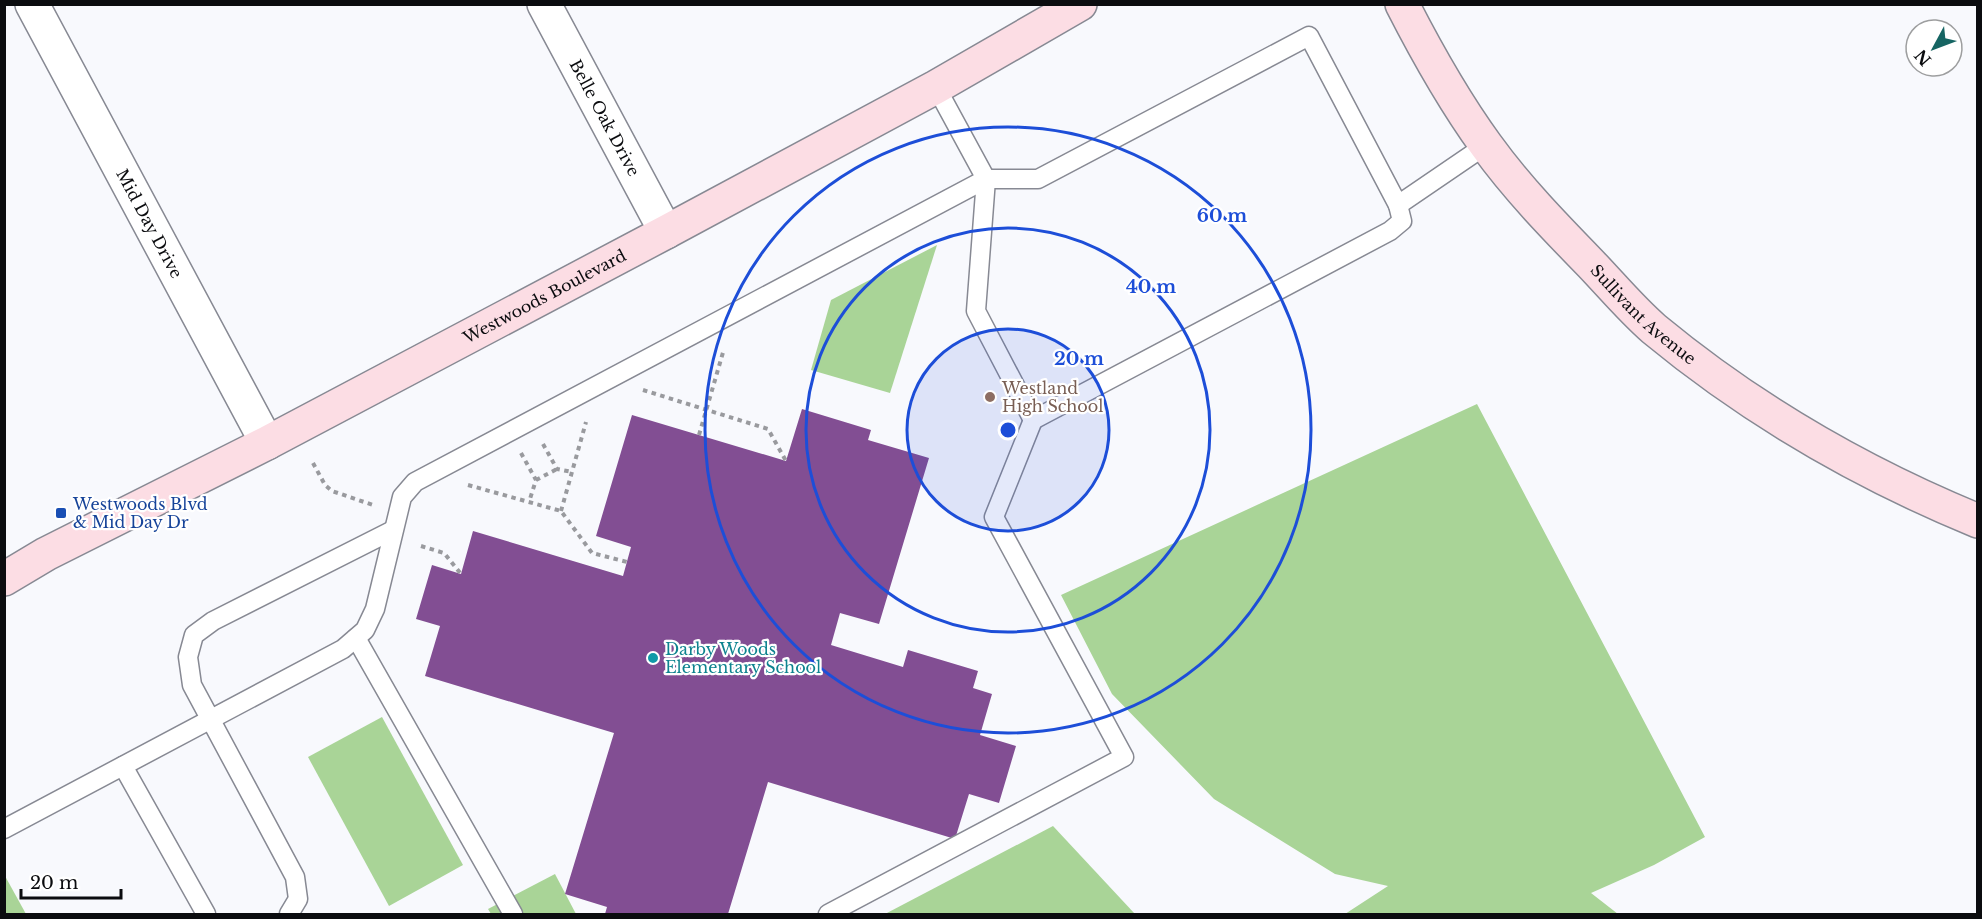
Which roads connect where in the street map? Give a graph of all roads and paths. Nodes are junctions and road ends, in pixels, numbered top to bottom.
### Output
1 (32, 4) edge
2 (544, 4) edge
3 (1402, 4) edge
4 (1060, 9) edge
5 (936, 87) junction
6 (1486, 145) junction
7 (986, 179) junction
8 (1398, 205) junction
9 (666, 232) junction
10 (725, 344) dead end
11 (641, 389) dead end
12 (706, 410) junction
13 (586, 418) dead end
14 (1034, 420) junction
15 (699, 435) dead end
16 (267, 442) junction
17 (542, 442) dead end
18 (521, 453) dead end
19 (786, 461) dead end
20 (313, 463) dead end
21 (557, 469) junction
22 (572, 472) junction
23 (536, 480) junction
24 (464, 484) dead end
25 (529, 502) junction
26 (561, 511) junction
27 (1977, 521) edge
28 (396, 522) junction
29 (421, 546) dead end
30 (627, 562) dead end
31 (461, 574) dead end
32 (4, 579) edge
33 (356, 638) junction
34 (210, 720) junction
35 (123, 766) junction
36 (4, 829) edge
37 (206, 915) edge
38 (289, 915) edge
39 (513, 915) edge
40 (828, 915) edge

1 - 16 street, Mid Day Drive
2 - 9 street, Belle Oak Drive
3 - 6 street, Sullivant Avenue
4 - 5 street, Westwoods Boulevard
5 - 7 lane
5 - 9 street, Westwoods Boulevard
6 - 8 lane
6 - 27 street, Sullivant Avenue
7 - 8 lane
7 - 14 lane
7 - 28 lane
8 - 14 lane
9 - 16 street, Westwoods Boulevard
10 - 12 path
11 - 12 path
12 - 15 path
12 - 19 path
13 - 22 path
14 - 40 lane
16 - 32 street, Westwoods Boulevard
17 - 21 path
18 - 23 path
20 - 28 path
21 - 22 path
21 - 23 path
22 - 26 path
23 - 25 path
24 - 25 path
25 - 26 path
26 - 30 path
28 - 33 lane
28 - 34 lane
29 - 31 path
33 - 34 lane
33 - 39 lane
34 - 35 lane
34 - 38 lane
35 - 36 lane
35 - 37 lane

